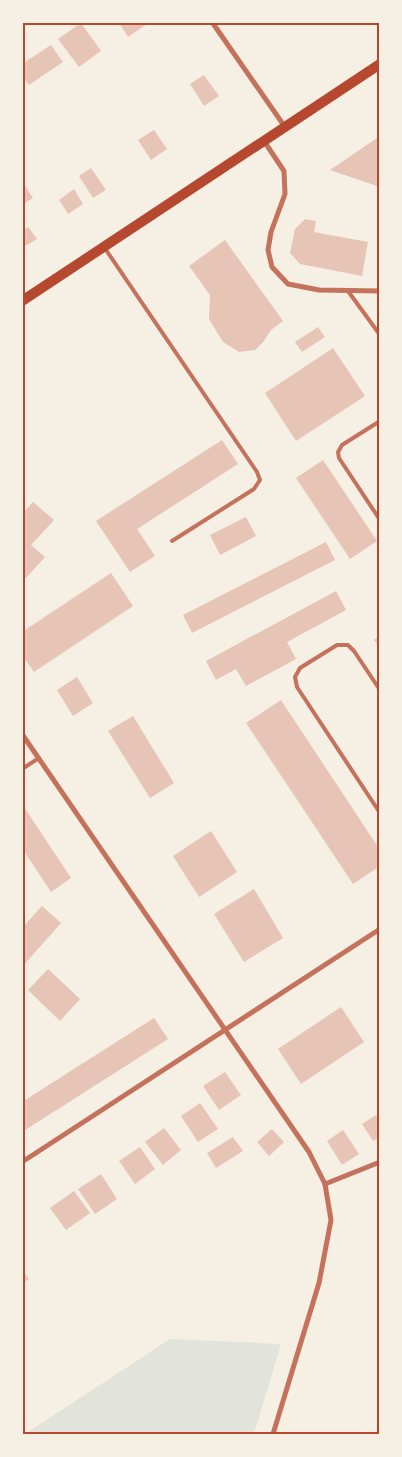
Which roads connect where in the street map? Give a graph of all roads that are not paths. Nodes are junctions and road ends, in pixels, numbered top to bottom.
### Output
1 (212, 22) edge
2 (380, 64) edge
3 (285, 127) junction
4 (264, 141) junction
5 (104, 247) junction
6 (348, 291) junction
7 (380, 291) edge
8 (22, 301) edge
9 (380, 335) edge
10 (380, 420) edge
11 (380, 520) edge
12 (172, 541) dead end
13 (380, 690) edge
14 (22, 734) edge
15 (39, 758) junction
16 (22, 769) edge
17 (380, 813) edge
18 (380, 929) edge
19 (226, 1030) junction
20 (22, 1162) edge
21 (380, 1162) edge
22 (325, 1184) junction
23 (273, 1434) edge

1 - 3 street
2 - 3 main road
3 - 4 main road
4 - 5 main road
4 - 6 street
5 - 8 main road
5 - 12 lane
6 - 7 street
6 - 9 lane
10 - 11 lane
13 - 17 lane
14 - 15 street
15 - 16 lane
15 - 19 street
18 - 19 street
19 - 20 street
19 - 22 street
21 - 22 street
22 - 23 street

